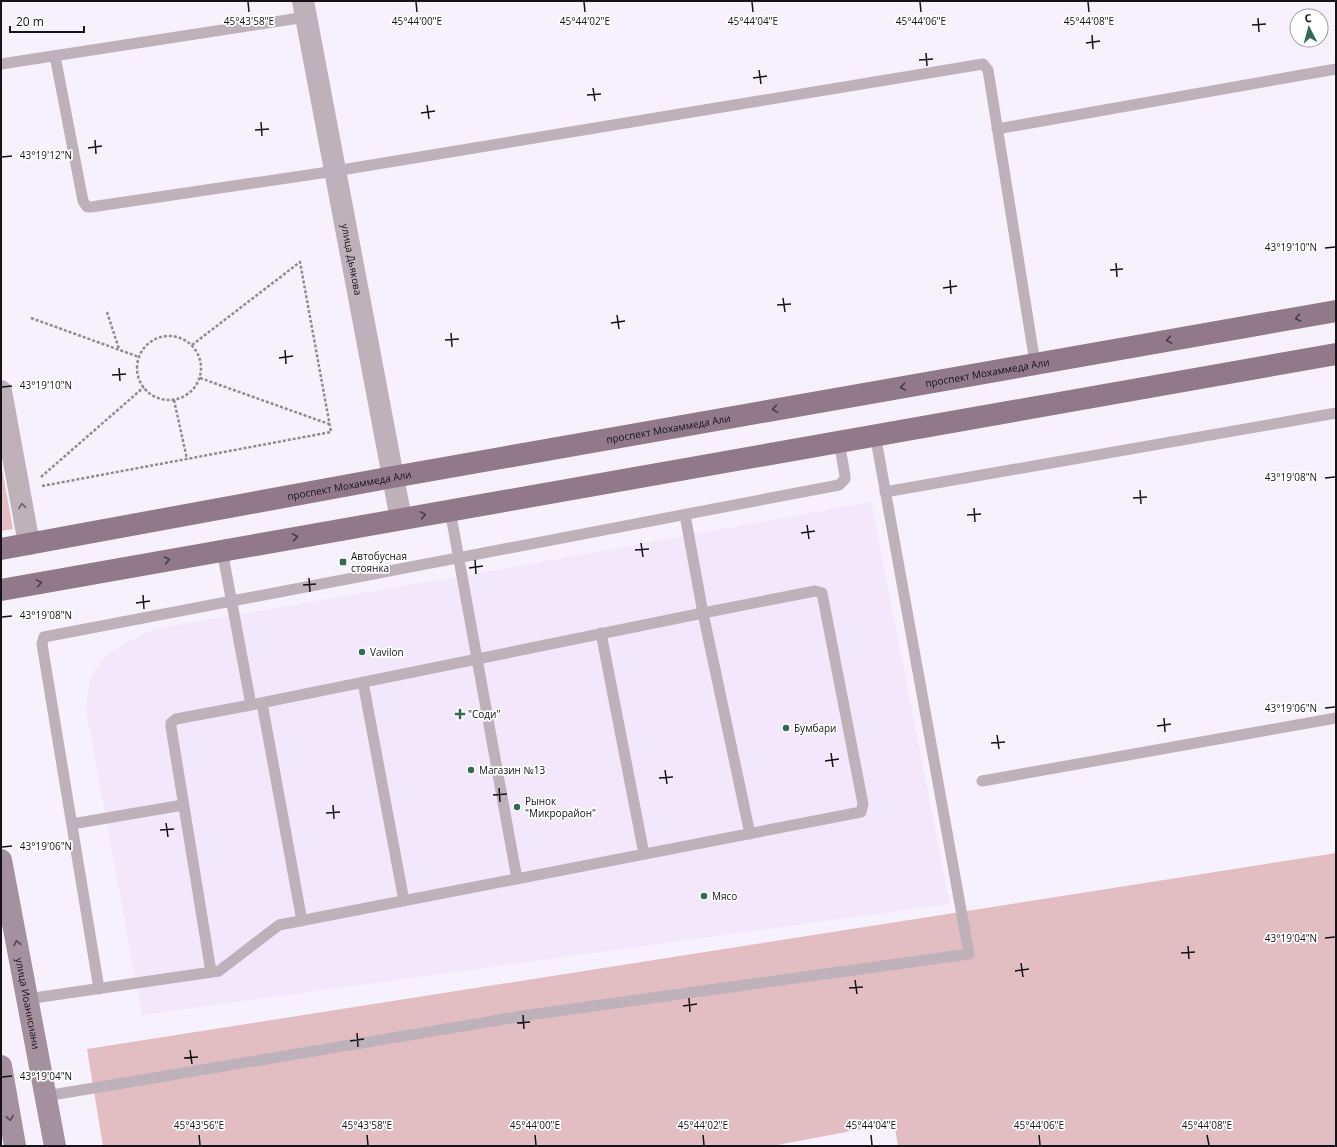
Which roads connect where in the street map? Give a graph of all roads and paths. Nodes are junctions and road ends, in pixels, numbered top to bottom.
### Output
1 (305, 9) edge
2 (55, 56) junction
3 (1, 64) edge
4 (1336, 69) edge
5 (998, 129) junction
6 (335, 170) junction
7 (107, 312) dead end
8 (1336, 312) edge
9 (31, 318) dead end
10 (192, 345) junction
11 (119, 349) junction
12 (1336, 354) edge
13 (139, 357) junction
14 (1035, 363) junction
15 (200, 378) junction
16 (144, 387) junction
17 (1, 391) edge
18 (174, 400) junction
19 (1336, 413) edge
20 (329, 425) junction
21 (875, 434) junction
22 (839, 441) junction
23 (187, 459) junction
24 (393, 477) junction
25 (39, 479) dead end
26 (35, 487) dead end
27 (885, 492) junction
28 (450, 510) junction
29 (684, 515) junction
30 (401, 519) junction
31 (29, 544) junction
32 (1, 549) edge
33 (222, 550) junction
34 (459, 557) junction
35 (1, 590) edge
36 (231, 600) junction
37 (703, 613) junction
38 (601, 633) junction
39 (477, 659) junction
40 (363, 682) junction
41 (262, 703) junction
42 (250, 705) junction
43 (1336, 718) edge
44 (982, 782) dead end
45 (183, 804) junction
46 (72, 824) junction
47 (750, 834) junction
48 (644, 854) junction
49 (1, 860) edge
50 (517, 879) junction
51 (404, 901) junction
52 (302, 920) junction
53 (212, 972) junction
54 (99, 989) junction
55 (27, 1000) junction
56 (1, 1066) edge
57 (46, 1096) junction
58 (15, 1146) edge
59 (55, 1146) edge

1 - 2 lane
1 - 6 street, улица Дьякова
2 - 3 lane
2 - 6 lane
4 - 5 lane
5 - 6 lane
5 - 14 lane
6 - 24 street, улица Дьякова
7 - 11 path
8 -> 14 main road, проспект Мохаммеда Али
9 - 11 path
10 - 13 path
10 - 15 path
10 - 20 path
11 - 13 path
12 - 21 main road
13 - 16 path
14 -> 24 main road, проспект Мохаммеда Али
15 - 18 path
15 - 20 path
16 - 18 path
16 - 25 path
31 -> 17 street
18 - 23 path
19 - 27 lane
20 - 23 path
21 - 22 main road
21 - 27 lane
22 - 28 main road
22 - 29 lane
23 - 26 path
24 - 30 street, улица Дьякова
24 - 31 main road, проспект Мохаммеда Али
27 - 57 lane
30 -> 28 main road
28 - 34 lane
29 - 34 lane
29 - 37 lane
33 -> 30 main road
31 - 32 main road, проспект Мохаммеда Али
35 -> 33 main road
33 - 36 lane
34 - 36 lane
34 - 39 lane
36 - 42 lane
36 - 46 lane
37 - 38 lane
37 - 47 lane
37 - 47 lane
38 - 39 lane
38 - 48 lane
39 - 40 lane
39 - 50 lane
40 - 41 lane
40 - 51 lane
41 - 42 lane
41 - 52 lane
42 - 45 lane
43 - 44 lane
45 - 46 lane
45 - 53 lane
46 - 54 lane
47 - 48 lane
48 - 50 lane
55 -> 49 main road, улица Иоанисиани
50 - 51 lane
51 - 52 lane
52 - 53 lane
53 - 54 lane
54 - 55 lane
55 - 57 main road, улица Иоанисиани
56 -> 58 main road
57 - 59 main road, улица Иоанисиани

